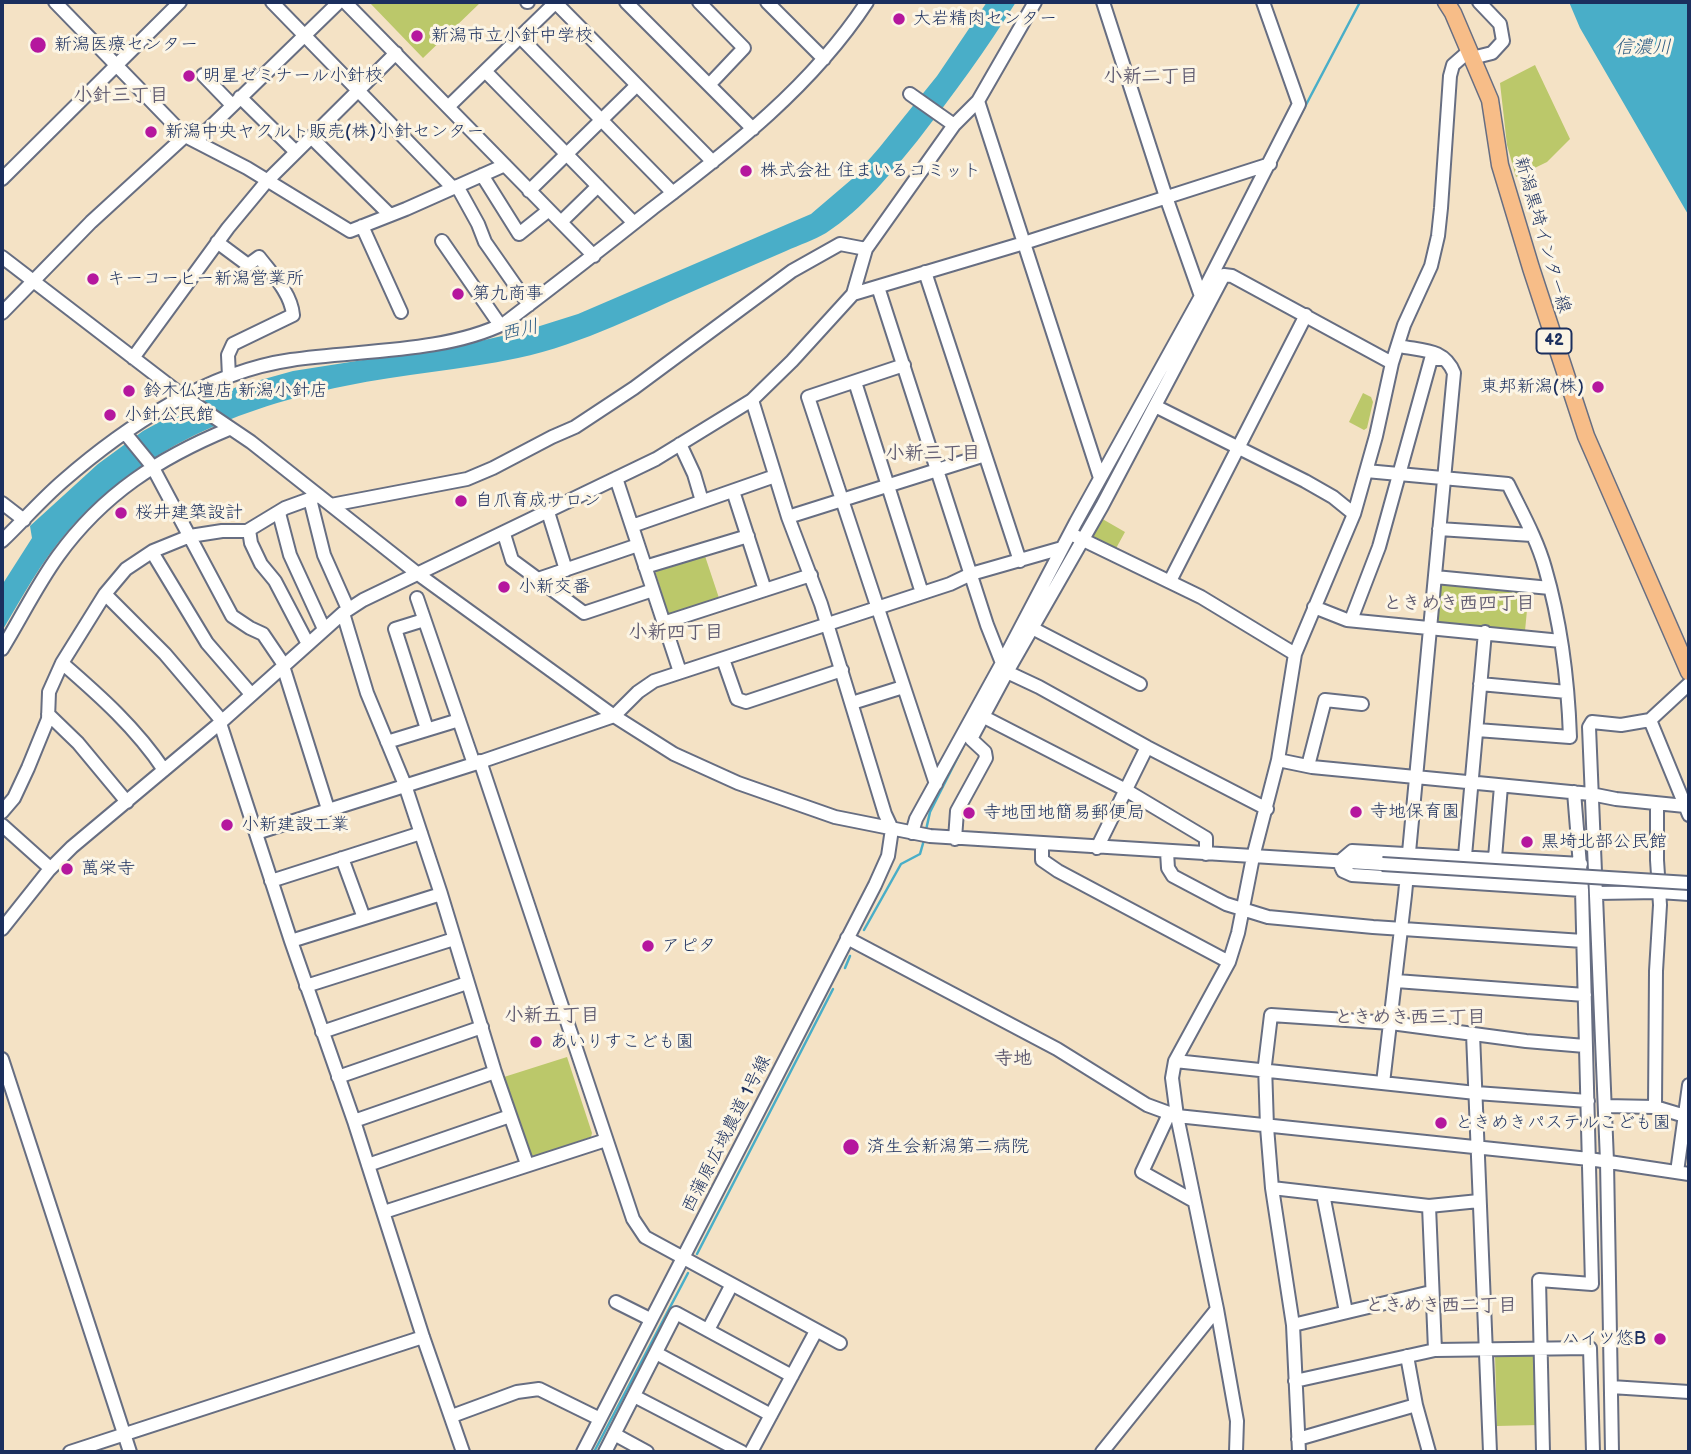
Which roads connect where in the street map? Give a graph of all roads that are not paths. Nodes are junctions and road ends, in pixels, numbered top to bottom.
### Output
1 (55, 2) edge
2 (180, 2) edge
3 (272, 2) edge
4 (339, 2) edge
5 (345, 2) edge
6 (555, 2) edge
7 (626, 2) edge
8 (699, 2) edge
9 (767, 2) edge
10 (867, 2) edge
11 (1035, 2) edge
12 (1103, 2) edge
13 (1263, 2) edge
14 (1446, 2) edge
15 (1479, 2) edge
16 (304, 35) junction
17 (520, 37) junction
18 (396, 53) junction
19 (1471, 54) junction
20 (824, 59) junction
21 (115, 65) junction
22 (485, 71) junction
23 (203, 75) dead end
24 (709, 85) junction
25 (636, 86) junction
26 (358, 90) junction
27 (910, 94) dead end
28 (237, 101) junction
29 (978, 101) junction
30 (449, 107) junction
31 (601, 119) junction
32 (954, 125) junction
33 (753, 129) junction
34 (311, 137) junction
35 (191, 138) junction
36 (296, 152) junction
37 (566, 154) junction
38 (713, 162) junction
39 (1270, 164) junction
40 (505, 165) junction
41 (482, 175) junction
42 (2, 179) edge
43 (267, 181) junction
44 (598, 186) junction
45 (455, 187) junction
46 (529, 191) junction
47 (673, 193) junction
48 (1166, 197) junction
49 (549, 210) junction
50 (390, 215) junction
51 (561, 222) junction
52 (634, 223) junction
53 (362, 226) junction
54 (218, 242) junction
55 (442, 242) dead end
56 (1024, 243) junction
57 (866, 249) junction
58 (594, 256) junction
59 (2, 257) edge
60 (925, 272) junction
61 (34, 281) junction
62 (878, 287) junction
63 (853, 295) junction
64 (1204, 300) junction
65 (529, 305) junction
66 (401, 312) dead end
67 (2, 313) edge
68 (1306, 315) junction
69 (500, 325) junction
70 (1399, 346) junction
71 (133, 358) junction
72 (1445, 359) junction
73 (1392, 363) junction
74 (904, 365) junction
75 (229, 377) junction
76 (855, 382) junction
77 (188, 399) junction
78 (752, 400) junction
79 (1155, 406) junction
80 (228, 428) junction
81 (127, 435) junction
82 (680, 444) junction
83 (1238, 448) junction
84 (985, 455) junction
85 (152, 466) junction
86 (938, 470) junction
87 (1366, 471) junction
88 (1399, 474) junction
89 (775, 476) junction
90 (616, 478) junction
91 (1100, 478) junction
92 (1444, 478) junction
93 (888, 486) junction
94 (733, 491) junction
95 (314, 498) junction
96 (842, 500) junction
97 (702, 501) junction
98 (2, 503) edge
99 (331, 505) junction
100 (548, 512) junction
101 (279, 513) junction
102 (1353, 514) junction
103 (788, 517) junction
104 (24, 520) junction
105 (632, 526) junction
106 (1439, 529) junction
107 (249, 530) junction
108 (504, 534) junction
109 (1532, 535) junction
110 (190, 536) junction
111 (748, 536) junction
112 (1076, 536) junction
113 (2, 541) edge
114 (638, 545) junction
115 (1062, 548) junction
116 (152, 552) junction
117 (1020, 561) junction
118 (645, 567) junction
119 (566, 570) junction
120 (418, 574) junction
121 (971, 574) junction
122 (811, 575) junction
123 (1435, 577) junction
124 (538, 579) junction
125 (1170, 581) junction
126 (1550, 588) junction
127 (653, 590) junction
128 (765, 590) junction
129 (922, 593) junction
130 (105, 594) junction
131 (417, 598) dead end
132 (1314, 607) junction
133 (877, 608) junction
134 (346, 611) junction
135 (424, 620) junction
136 (1351, 620) junction
137 (663, 623) junction
138 (827, 625) junction
139 (1430, 627) junction
140 (1032, 628) junction
141 (324, 629) junction
142 (1485, 632) junction
143 (1561, 640) junction
144 (308, 644) junction
145 (2, 649) edge
146 (1295, 653) junction
147 (723, 659) junction
148 (62, 663) junction
149 (283, 665) junction
150 (1004, 668) junction
151 (842, 670) junction
152 (680, 672) junction
153 (1689, 672) edge
154 (1140, 684) dead end
155 (1480, 684) junction
156 (1689, 684) edge
157 (903, 687) junction
158 (1567, 692) junction
159 (251, 694) junction
160 (852, 703) junction
161 (1362, 704) dead end
162 (48, 714) junction
163 (614, 716) junction
164 (984, 717) junction
165 (459, 719) junction
166 (1650, 720) junction
167 (221, 722) junction
168 (427, 729) junction
169 (1477, 730) junction
170 (387, 742) junction
171 (1147, 747) junction
172 (1278, 760) junction
173 (477, 762) junction
174 (1308, 766) junction
175 (164, 770) junction
176 (1415, 777) junction
177 (1472, 782) junction
178 (936, 783) junction
179 (405, 785) junction
180 (1501, 786) junction
181 (1124, 789) junction
182 (1574, 792) junction
183 (1591, 794) junction
184 (127, 802) junction
185 (1657, 804) junction
186 (328, 809) junction
187 (1267, 809) junction
188 (1687, 811) edge
189 (2, 812) edge
190 (2, 825) edge
191 (892, 829) junction
192 (257, 833) junction
193 (421, 833) junction
194 (912, 833) junction
195 (955, 839) junction
196 (1042, 844) junction
197 (1097, 848) junction
198 (1167, 852) junction
199 (1408, 853) junction
200 (1206, 854) junction
201 (1465, 856) junction
202 (342, 858) junction
203 (1253, 858) junction
204 (1495, 858) junction
205 (1339, 862) junction
206 (1581, 864) junction
207 (50, 868) junction
208 (1406, 880) junction
209 (271, 881) junction
210 (1689, 883) edge
211 (1582, 890) junction
212 (1660, 892) junction
213 (1597, 893) junction
214 (441, 894) junction
215 (1689, 894) edge
216 (1243, 910) junction
217 (364, 918) junction
218 (2, 929) edge
219 (1401, 929) junction
220 (848, 938) junction
221 (454, 939) junction
222 (1583, 941) junction
223 (291, 942) junction
224 (1229, 962) junction
225 (1396, 981) junction
226 (467, 983) junction
227 (306, 986) junction
228 (1585, 995) junction
229 (1391, 1023) junction
230 (482, 1027) junction
231 (322, 1032) junction
232 (1473, 1034) junction
233 (1585, 1046) junction
234 (2, 1059) edge
235 (1175, 1061) junction
236 (495, 1072) junction
237 (1265, 1072) junction
238 (338, 1077) junction
239 (1384, 1083) junction
240 (1689, 1085) edge
241 (1476, 1093) junction
242 (1588, 1101) junction
243 (1605, 1106) junction
244 (1654, 1107) junction
245 (1173, 1115) junction
246 (510, 1116) junction
247 (1685, 1116) junction
248 (354, 1121) junction
249 (1267, 1127) junction
250 (606, 1140) junction
251 (1478, 1147) junction
252 (1589, 1159) junction
253 (1607, 1161) junction
254 (527, 1164) junction
255 (368, 1165) junction
256 (1683, 1173) edge
257 (1272, 1188) junction
258 (1323, 1194) junction
259 (1194, 1201) junction
260 (1479, 1201) junction
261 (1429, 1206) junction
262 (384, 1212) junction
263 (683, 1258) junction
264 (731, 1286) junction
265 (1431, 1292) junction
266 (616, 1302) dead end
267 (1217, 1309) junction
268 (1346, 1312) junction
269 (650, 1319) junction
270 (1293, 1325) junction
271 (708, 1330) junction
272 (816, 1331) junction
273 (423, 1337) junction
274 (840, 1343) dead end
275 (1487, 1349) junction
276 (1539, 1349) junction
277 (1435, 1350) junction
278 (656, 1353) junction
279 (1407, 1356) junction
280 (792, 1376) junction
281 (1295, 1381) junction
282 (1611, 1387) junction
283 (1689, 1392) edge
284 (634, 1396) junction
285 (1416, 1405) junction
286 (771, 1415) junction
287 (452, 1416) junction
288 (600, 1419) junction
289 (124, 1434) junction
290 (614, 1434) junction
291 (1298, 1439) junction
292 (70, 1452) edge
293 (130, 1452) edge
294 (463, 1452) edge
295 (583, 1452) edge
296 (605, 1452) edge
297 (647, 1452) edge
298 (742, 1452) edge
299 (751, 1452) edge
300 (1102, 1452) edge
301 (1236, 1452) edge
302 (1299, 1452) edge
303 (1429, 1452) edge
304 (1490, 1452) edge
305 (1543, 1452) edge
306 (1593, 1452) edge
307 (1612, 1452) edge

1 - 21 street
2 - 21 street
3 - 16 street
4 - 16 street
5 - 18 street
6 - 17 street
6 - 25 street
7 - 24 street
8 - 24 street
9 - 20 street
10 - 20 street
11 - 29 street
12 - 48 street
13 - 39 street
14 - 19 main road, 新潟黒埼インター線 / 42
15 - 19 street
16 - 26 street
16 - 28 street
17 - 22 street
17 - 31 street
18 - 26 street
18 - 30 street
19 - 70 street
19 - 153 main road, 新潟黒埼インター線 / 42
20 - 33 street
21 - 35 street
21 - 42 street
22 - 30 street
22 - 37 street
23 - 28 street
24 - 33 street
25 - 31 street
25 - 38 street
26 - 34 street
26 - 45 street
27 - 32 street
28 - 35 street
28 - 36 street
29 - 32 street
29 - 56 street
30 - 40 street
31 - 37 street
31 - 47 street
32 - 57 street
33 - 38 street
34 - 36 street
34 - 50 street
35 - 43 street
35 - 61 street
36 - 43 street
37 - 44 street
37 - 46 street
38 - 47 street
39 - 48 street
39 - 64 street
40 - 41 street
40 - 46 street
41 - 45 street
41 - 49 street
43 - 53 street
43 - 54 street
44 - 51 street
44 - 52 street
45 - 50 street
45 - 65 street
46 - 49 street
47 - 52 street
48 - 56 street
48 - 64 street
49 - 51 street
50 - 53 street
51 - 58 street
52 - 58 street
53 - 66 street
54 - 71 street
54 - 75 street
55 - 69 street
56 - 60 street
56 - 91 street
57 - 63 street
57 - 99 street
58 - 65 street
59 - 61 street
60 - 62 street
60 - 84 street
61 - 67 street
61 - 71 street
62 - 63 street
62 - 74 street
63 - 78 street
64 - 68 street
64 - 79 street
64 - 91 street
65 - 69 street
68 - 73 street
68 - 83 street
69 - 75 street
70 - 72 street
70 - 73 street
71 - 77 street
72 - 88 street
72 - 92 street
73 - 87 street
74 - 76 street
74 - 86 street
75 - 77 street
76 - 93 street
76 - 96 street
77 - 80 street
77 - 81 street
78 - 82 street
78 - 89 street
79 - 83 street
79 - 112 street
80 - 85 street
80 - 95 street
81 - 85 street
81 - 104 street
82 - 90 street
82 - 97 street
83 - 102 street
83 - 125 street
84 - 86 street
84 - 117 street
85 - 110 street
85 - 145 street
86 - 93 street
86 - 121 street
87 - 88 street
87 - 102 street
88 - 92 street
88 - 136 street
89 - 94 street
89 - 103 street
90 - 100 street
90 - 105 street
91 - 112 street
92 - 106 street
92 - 109 street
93 - 96 street
93 - 129 street
94 - 97 street
94 - 111 street
95 - 99 street
95 - 101 street
95 - 134 street
96 - 103 street
96 - 133 street
97 - 105 street
98 - 104 street
99 - 120 street
100 - 108 street
100 - 119 street
101 - 107 street
101 - 141 street
102 - 132 street
103 - 122 street
104 - 113 street
105 - 114 street
106 - 109 street
106 - 123 street
107 - 110 street
107 - 144 street
108 - 120 street
108 - 124 street
109 - 126 street
110 - 116 street
110 - 149 street
111 - 118 street
111 - 128 street
112 - 115 street
112 - 125 street
112 - 140 street
114 - 118 street
114 - 119 street
115 - 117 street
115 - 150 street
116 - 130 street
116 - 159 street
117 - 121 street
118 - 127 street
119 - 124 street
120 - 134 street
120 - 163 street
121 - 129 street
121 - 150 street
122 - 128 street
122 - 138 street
123 - 126 street
123 - 139 street
124 - 127 street
125 - 146 street
126 - 143 street
127 - 137 street
128 - 137 street
129 - 133 street
130 - 148 street
130 - 167 street
131 - 135 street
132 - 136 street
132 - 146 street
133 - 138 street
133 - 157 street
134 - 141 street
134 - 170 street
135 - 165 street
135 - 168 street
136 - 139 street
137 - 152 street
138 - 147 street
138 - 151 street
139 - 142 street
139 - 176 street
140 - 150 street
140 - 154 street
141 - 144 street
142 - 143 street
142 - 155 street
143 - 158 street
144 - 149 street
146 - 172 street
147 - 151 street
147 - 152 street
148 - 162 street
148 - 175 street
149 - 159 street
149 - 186 street
150 - 164 street
150 - 171 street
150 - 178 street
151 - 160 street
152 - 163 street
155 - 158 street
155 - 169 street
156 - 166 street
157 - 160 street
157 - 178 street
158 - 169 street
159 - 167 street
160 - 191 street
161 - 174 street
162 - 184 street
162 - 189 street
163 - 173 street
163 - 191 street
164 - 181 street
164 - 195 street
165 - 168 street
165 - 173 street
166 - 183 street
166 - 188 street
167 - 175 street
167 - 192 street
168 - 170 street
169 - 177 street
170 - 179 street
171 - 181 street
171 - 187 street
172 - 174 street
172 - 187 street
173 - 179 street
173 - 250 street
174 - 176 street
175 - 184 street
176 - 177 street
176 - 199 street
177 - 180 street
177 - 201 street
178 - 194 street
179 - 186 street
179 - 193 street
180 - 182 street
180 - 204 street
181 - 197 street
181 - 200 street
182 - 183 street
182 - 206 street
183 - 185 street
183 - 213 street
184 - 207 street
185 - 188 street
185 - 212 street
186 - 192 street
187 - 203 street
190 - 207 street
191 - 194 street
191 - 220 street, 西蒲原広域農道 1号線
192 - 209 street
193 - 202 street
193 - 214 street
194 - 195 street
195 - 196 street
196 - 197 street
196 - 224 street
197 - 198 street
198 - 200 street
198 - 216 street
199 - 201 street
199 - 205 street
199 - 208 street
200 - 203 street
201 - 204 street
202 - 209 street
202 - 217 street
203 - 205 street
203 - 216 street
204 - 206 street
205 - 208 street
205 - 210 street, bridge
206 - 211 street
207 - 218 street
208 - 211 street
208 - 219 street
209 - 223 street
211 - 222 street
212 - 213 street
212 - 215 street
212 - 244 street
213 - 243 street
214 - 217 street
214 - 221 street
216 - 219 street
216 - 224 street
217 - 223 street
219 - 222 street
219 - 225 street
220 - 245 street
220 - 263 street, 西蒲原広域農道 1号線
221 - 226 street
221 - 227 street
222 - 228 street
223 - 227 street
224 - 235 street
225 - 228 street
225 - 229 street
226 - 230 street
226 - 231 street
227 - 231 street
228 - 233 street
229 - 232 street
229 - 237 street
229 - 239 street
230 - 236 street
230 - 238 street
231 - 238 street
232 - 233 street
232 - 241 street
233 - 242 street
234 - 289 street
235 - 237 street
235 - 245 street
236 - 246 street
236 - 248 street
237 - 239 street
237 - 249 street
238 - 248 street
239 - 241 street
240 - 247 street
241 - 242 street
241 - 251 street
242 - 252 street
243 - 244 street
243 - 253 street
244 - 247 street
245 - 249 street
245 - 259 street
245 - 259 street
246 - 254 street
246 - 255 street
247 - 256 street
248 - 255 street
249 - 251 street
249 - 257 street
250 - 254 street
250 - 263 street
251 - 252 street
251 - 260 street
252 - 253 street
252 - 276 street
253 - 256 street
253 - 282 street
254 - 262 street
255 - 262 street
257 - 258 street
257 - 270 street
258 - 261 street
258 - 268 street
259 - 267 street
260 - 261 street
260 - 275 street
261 - 265 street
262 - 273 street
263 - 264 street
263 - 269 street, 西蒲原広域農道 1号線
264 - 271 street
264 - 272 street
265 - 268 street
265 - 277 street
266 - 269 street
267 - 300 street
267 - 301 street
268 - 270 street
269 - 288 street, 西蒲原広域農道 1号線
270 - 281 street
271 - 278 street
271 - 280 street
272 - 274 street
272 - 280 street
273 - 287 street
273 - 289 street
275 - 276 street
275 - 277 street
275 - 304 street
276 - 305 street
276 - 306 street
277 - 279 street
278 - 284 street
278 - 286 street
279 - 281 street
279 - 285 street
280 - 286 street
281 - 291 street
282 - 283 street
282 - 307 street
284 - 290 street
284 - 298 street
285 - 291 street
285 - 303 street
286 - 299 street
287 - 288 street
287 - 294 street
288 - 295 street, 西蒲原広域農道 1号線
289 - 292 street
289 - 293 street
290 - 296 street
290 - 297 street
291 - 302 street

